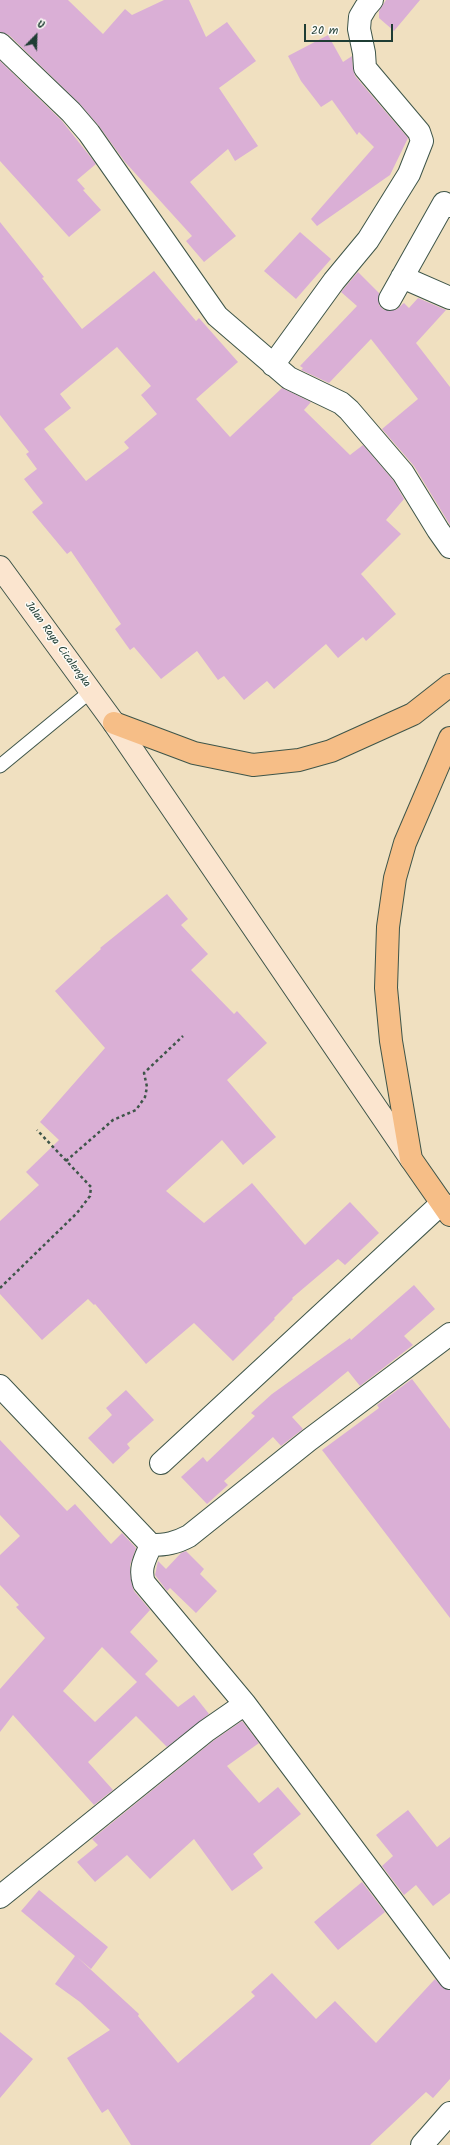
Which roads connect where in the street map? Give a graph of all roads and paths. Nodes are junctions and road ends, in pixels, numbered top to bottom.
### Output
1 (372, 0) edge
2 (0, 44) edge
3 (450, 206) edge
4 (402, 277) junction
5 (450, 298) edge
6 (390, 299) dead end
7 (272, 365) junction
8 (450, 547) edge
9 (0, 568) edge
10 (450, 685) edge
11 (90, 692) junction
12 (114, 724) junction
13 (450, 738) edge
14 (0, 766) edge
15 (182, 1036) dead end
16 (37, 1130) dead end
17 (411, 1159) junction
18 (66, 1161) junction
19 (446, 1209) edge
20 (0, 1288) edge
21 (450, 1334) edge
22 (0, 1386) edge
23 (161, 1463) dead end
24 (151, 1545) junction
25 (245, 1704) junction
26 (0, 1896) edge
27 (450, 1978) edge
28 (449, 2116) edge
29 (422, 2145) edge

1 - 7 street
2 - 7 street
3 - 4 street
4 - 5 street
4 - 6 street
7 - 8 street
9 - 11 main road, Jalan Raya Cicalengka
10 - 12 highway
11 - 12 main road, Jalan Raya Cicalengka
11 - 14 lane
12 - 17 main road, Jalan Raya Cicalengka
13 - 17 highway
15 - 18 path
16 - 18 path
17 - 19 highway
18 - 20 path
19 - 23 street
21 - 24 street
22 - 24 street
24 - 25 street
25 - 26 street
25 - 27 street
28 - 29 street

